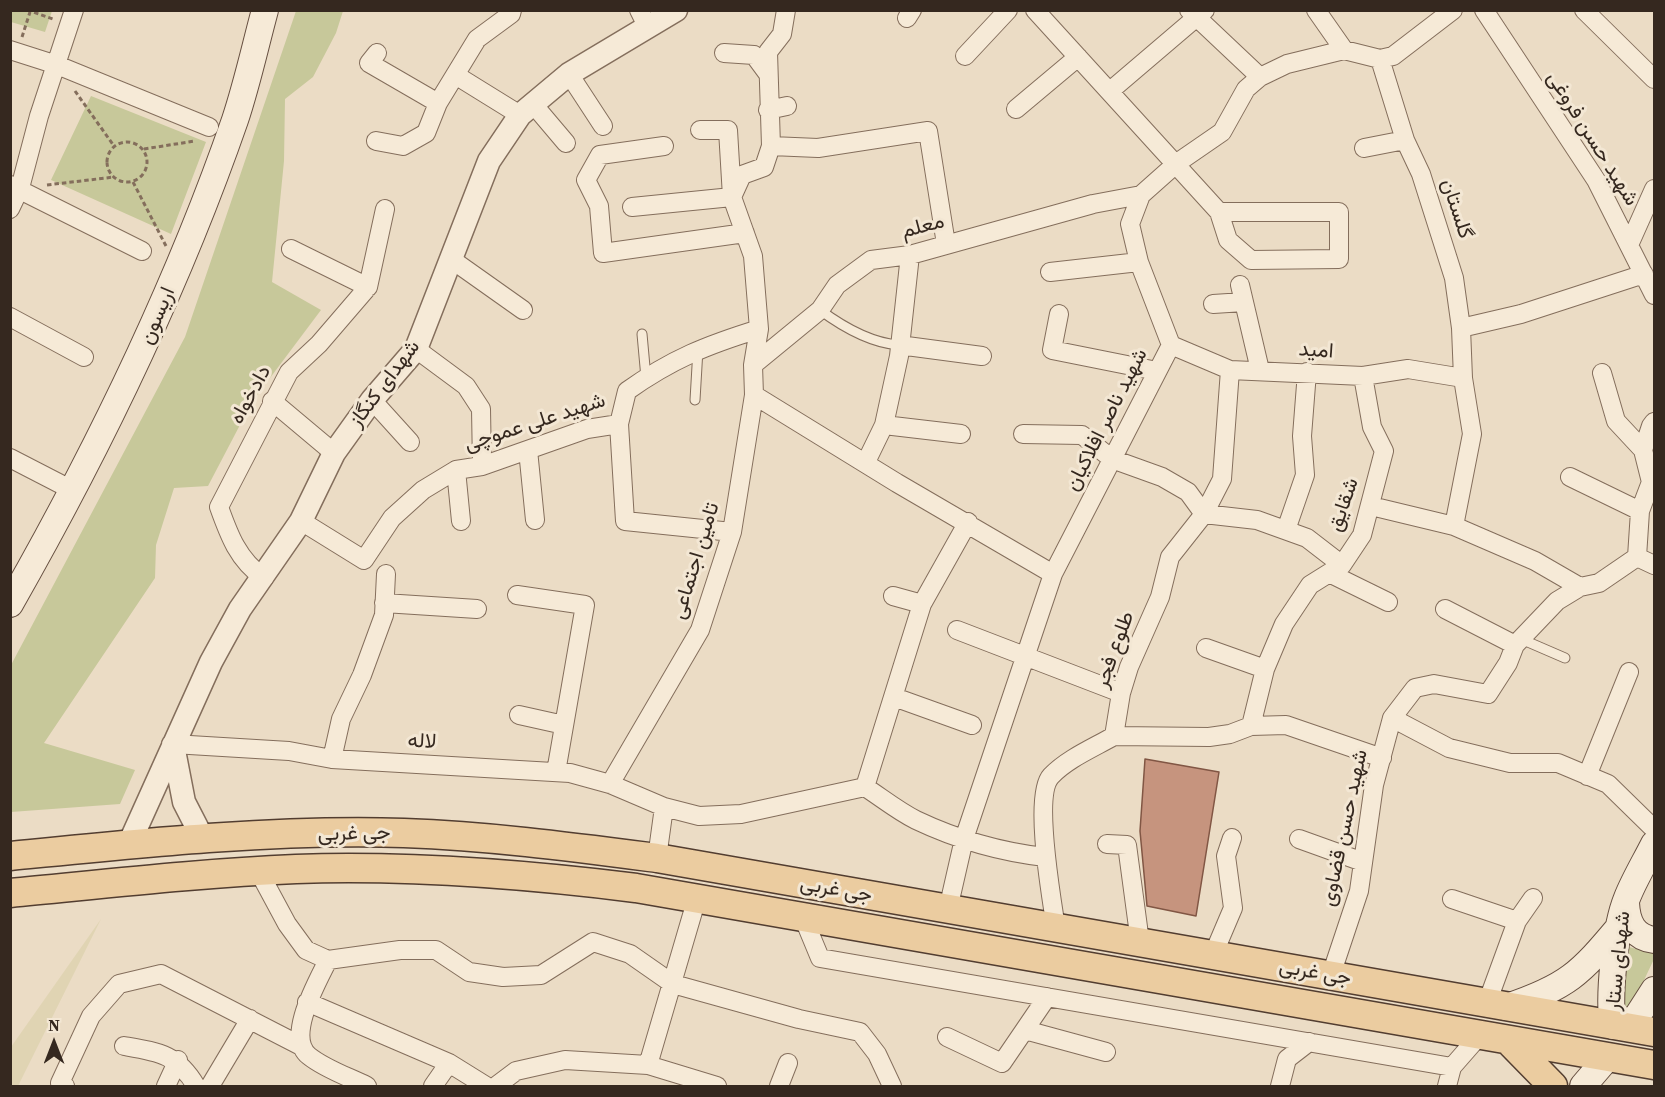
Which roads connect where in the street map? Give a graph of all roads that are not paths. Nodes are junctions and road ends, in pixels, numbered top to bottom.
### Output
1 (265, 10) edge
2 (676, 10) edge
3 (786, 10) edge
4 (1008, 10) edge
5 (1035, 10) edge
6 (1316, 10) edge
7 (1453, 10) edge
8 (1484, 10) edge
9 (1584, 10) edge
10 (508, 12) edge
11 (1197, 13) edge
12 (71, 18) edge
13 (643, 19) edge
14 (1344, 50) junction
15 (14, 51) edge
16 (377, 53) dead end
17 (724, 53) dead end
18 (965, 56) dead end
19 (1078, 57) junction
20 (1380, 59) junction
21 (57, 65) junction
22 (569, 74) junction
23 (768, 74) junction
24 (457, 75) junction
25 (1260, 77) junction
26 (1654, 79) edge
27 (1110, 91) junction
28 (438, 103) junction
29 (787, 106) dead end
30 (1017, 109) dead end
31 (527, 110) junction
32 (768, 110) junction
33 (603, 126) dead end
34 (700, 130) dead end
35 (203, 134) road end
36 (1405, 140) junction
37 (376, 141) dead end
38 (566, 143) dead end
39 (663, 146) dead end
40 (771, 146) junction
41 (1364, 148) dead end
42 (1177, 163) junction
43 (15, 186) edge
44 (1654, 189) edge
45 (1141, 195) junction
46 (732, 197) junction
47 (632, 207) dead end
48 (10, 209) edge
49 (385, 209) dead end
50 (1219, 212) junction
51 (744, 233) junction
52 (946, 244) junction
53 (1629, 245) junction
54 (291, 249) dead end
55 (142, 251) dead end
56 (910, 255) junction
57 (451, 260) junction
58 (1139, 262) junction
59 (1050, 272) dead end
60 (1644, 274) junction
61 (368, 287) junction
62 (1654, 295) edge
63 (1213, 304) dead end
64 (523, 310) dead end
65 (820, 310) junction
66 (1059, 314) dead end
67 (10, 317) edge
68 (1461, 328) junction
69 (759, 329) junction
70 (642, 334) dead end
71 (899, 345) junction
72 (1170, 345) junction
73 (416, 349) junction
74 (698, 349) junction
75 (982, 356) dead end
76 (84, 357) dead end
77 (753, 365) junction
78 (1230, 370) junction
79 (1260, 370) junction
80 (1157, 371) junction
81 (1307, 372) junction
82 (1602, 373) dead end
83 (1364, 376) junction
84 (646, 378) junction
85 (1462, 378) junction
86 (754, 395) junction
87 (372, 400) junction
88 (695, 400) dead end
89 (272, 401) junction
90 (1654, 422) edge
91 (620, 424) junction
92 (884, 425) junction
93 (961, 434) dead end
94 (1023, 434) dead end
95 (410, 442) dead end
96 (528, 450) junction
97 (1643, 450) junction
98 (334, 453) junction
99 (10, 458) edge
100 (1112, 459) junction
101 (866, 462) junction
102 (482, 466) junction
103 (456, 470) junction
104 (1570, 477) dead end
105 (74, 491) junction
106 (1371, 506) junction
107 (1640, 511) junction
108 (1204, 514) junction
109 (535, 520) dead end
110 (301, 521) junction
111 (460, 521) dead end
112 (968, 522) junction
113 (1454, 526) junction
114 (1286, 530) junction
115 (732, 532) junction
116 (1637, 557) junction
117 (1654, 565) edge
118 (1335, 569) junction
119 (386, 574) dead end
120 (1053, 574) junction
121 (264, 578) junction
122 (1580, 587) junction
123 (517, 595) dead end
124 (893, 596) dead end
125 (1388, 602) dead end
126 (384, 603) junction
127 (10, 604) edge
128 (922, 604) junction
129 (477, 609) dead end
130 (1445, 609) dead end
131 (957, 630) dead end
132 (1518, 642) junction
133 (1206, 648) dead end
134 (1026, 655) junction
135 (1565, 658) dead end
136 (1265, 669) junction
137 (1629, 672) dead end
138 (1121, 693) junction
139 (894, 697) junction
140 (519, 715) dead end
141 (1392, 718) junction
142 (564, 725) junction
143 (972, 725) dead end
144 (1251, 726) junction
145 (1114, 736) junction
146 (173, 744) junction
147 (1382, 758) junction
148 (332, 759) junction
149 (556, 772) junction
150 (1587, 776) junction
151 (610, 784) junction
152 (865, 787) junction
153 (664, 807) junction
154 (1654, 829) edge
155 (203, 838) junction
156 (1232, 838) dead end
157 (964, 839) junction
158 (1299, 839) dead end
159 (129, 844) junction
160 (1107, 844) dead end
161 (1654, 844) edge
162 (10, 856) edge
163 (657, 858) junction
164 (1045, 858) junction
165 (1363, 862) junction
166 (259, 872) junction
167 (10, 893) edge
168 (697, 898) junction
169 (1533, 898) dead end
170 (1452, 899) dead end
171 (1626, 899) junction
172 (948, 909) junction
173 (803, 917) junction
174 (1517, 921) junction
175 (1620, 926) junction
176 (1056, 928) junction
177 (1654, 940) edge
178 (1140, 942) junction
179 (1214, 955) junction
180 (328, 960) junction
181 (1331, 975) junction
182 (673, 984) junction
183 (1654, 990) edge
184 (1047, 997) junction
185 (307, 1002) junction
186 (1497, 1005) junction
187 (250, 1019) junction
188 (1613, 1026) junction
189 (1024, 1030) junction
190 (1654, 1032) edge
191 (947, 1037) dead end
192 (1494, 1038) junction
193 (1309, 1042) junction
194 (124, 1046) dead end
195 (301, 1046) junction
196 (1106, 1052) dead end
197 (1607, 1058) junction
198 (178, 1060) junction
199 (449, 1063) junction
200 (788, 1063) dead end
201 (648, 1065) junction
202 (1654, 1065) edge
203 (1452, 1067) junction
204 (65, 1086) edge
205 (166, 1086) edge
206 (196, 1086) edge
207 (210, 1086) edge
208 (367, 1086) edge
209 (433, 1086) edge
210 (486, 1086) edge
211 (496, 1086) edge
212 (717, 1086) edge
213 (779, 1086) edge
214 (892, 1086) edge
215 (1281, 1086) edge
216 (1447, 1086) edge
217 (1553, 1086) edge
218 (1583, 1086) edge
219 (1606, 1086) edge

1 - 105 main road, اریسون
2 - 13 street, شهدای کنگاز
3 - 23 street
4 - 18 street
5 - 19 street
6 - 14 street
7 - 20 street
8 - 53 street, شهید حسن فروغی
9 - 26 street
10 - 24 street
11 - 25 street
11 - 27 street
12 - 21 street
13 - 22 street, شهدای کنگاز
14 - 20 street
14 - 25 street, شهید ناصر افلاکیان
15 - 21 street
16 - 28 street
17 - 23 street
19 - 27 street
19 - 30 street
20 - 36 street, گلستان
21 - 35 street
21 - 43 street
22 - 31 street, شهدای کنگاز
22 - 33 street
23 - 32 street
24 - 28 street
24 - 31 street
25 - 42 street, شهید ناصر افلاکیان
27 - 42 street
28 - 37 street
29 - 32 street
31 - 38 street
31 - 57 street, شهدای کنگاز
32 - 40 street
34 - 46 street, تامین اجتماعی
36 - 41 street
36 - 68 street, گلستان
39 - 51 street
40 - 46 street
40 - 52 street
42 - 45 street, شهید ناصر افلاکیان
42 - 50 street
43 - 48 street
43 - 55 street
44 - 53 street
45 - 52 street, معلم
45 - 58 street, شهید ناصر افلاکیان
46 - 47 street
46 - 51 street, تامین اجتماعی
49 - 61 street, دادخواه
50 - 50 street
51 - 69 street, تامین اجتماعی
52 - 56 street, معلم
53 - 60 street, شهید حسن فروغی
54 - 61 street
56 - 65 street, معلم
56 - 71 street
57 - 64 street
57 - 73 street, شهدای کنگاز
58 - 59 street
58 - 72 street, شهید ناصر افلاکیان
60 - 62 street, شهید حسن فروغی
60 - 68 street
61 - 89 street, دادخواه
63 - 79 street
65 - 71 lane
65 - 77 street, معلم
66 - 80 street
67 - 76 street
68 - 85 street, گلستان
69 - 74 street, شهید علی عموچی
69 - 77 street, تامین اجتماعی
70 - 84 lane
71 - 75 street
71 - 92 street
72 - 78 street, امید
72 - 80 street, شهید ناصر افلاکیان
73 - 87 street, شهدای کنگاز
73 - 102 street
74 - 84 street, شهید علی عموچی
74 - 88 lane
77 - 86 street, تامین اجتماعی
78 - 79 street, امید
78 - 108 street, طلوع فجر
79 - 81 street, امید
80 - 100 street, شهید ناصر افلاکیان
81 - 83 street, امید
81 - 114 street
82 - 97 street
83 - 85 street, امید
83 - 106 street, شقایق
84 - 91 street, شهید علی عموچی
85 - 113 street, گلستان
86 - 101 street
86 - 115 street, تامین اجتماعی
87 - 95 street
87 - 98 street, شهدای کنگاز
89 - 98 street
89 - 121 street, دادخواه
90 - 97 street
91 - 96 street, شهید علی عموچی
91 - 115 street
92 - 93 street
92 - 101 street
94 - 100 street
96 - 102 street, شهید علی عموچی
96 - 109 street
97 - 107 street
98 - 110 street, شهدای کنگاز
99 - 105 street
100 - 108 street
100 - 120 street, شهید ناصر افلاکیان
101 - 112 street
102 - 103 street, شهید علی عموچی
103 - 110 street, شهید علی عموچی
103 - 111 street
104 - 107 street
105 - 127 main road, اریسون
106 - 113 street
106 - 118 street, شقایق
107 - 116 street
108 - 114 street
108 - 138 street, طلوع فجر
110 - 121 street, شهدای کنگاز
112 - 120 street
112 - 128 street
113 - 122 street
114 - 118 street
115 - 151 street, تامین اجتماعی
116 - 117 street
116 - 122 street, شهید حسن قضاوی
118 - 125 street
118 - 136 street, شقایق
119 - 126 street
120 - 134 street, شهید ناصر افلاکیان
121 - 146 street, شهدای کنگاز
122 - 132 street, شهید حسن قضاوی
123 - 142 street
124 - 128 street
126 - 129 street
126 - 148 street
128 - 139 street
130 - 132 street
131 - 134 street
132 - 135 lane
132 - 141 street, شهید حسن قضاوی
133 - 136 street
134 - 138 street
134 - 157 street, شهید ناصر افلاکیان
136 - 144 street, شقایق
137 - 150 street
138 - 145 street, طلوع فجر
139 - 143 street
139 - 152 street
140 - 142 street
141 - 147 street, شهید حسن قضاوی
141 - 150 street
142 - 149 street
144 - 145 street
144 - 147 street
145 - 164 street
146 - 148 street, لاله
146 - 155 street
146 - 159 street, شهدای کنگاز
147 - 165 street, شهید حسن قضاوی
148 - 149 street, لاله
149 - 151 street, لاله
150 - 154 street
151 - 153 street, لاله
152 - 153 street
152 - 157 street
153 - 163 street
155 - 159 main road, جی غربی
155 - 163 main road, جی غربی
156 - 179 street
157 - 164 street
157 - 172 street, شهید ناصر افلاکیان
158 - 165 street
159 - 162 main road, جی غربی
160 - 178 street
161 - 171 main road, شهدای ستار
163 - 172 main road, جی غربی
164 - 176 street
165 - 181 street, شهید حسن قضاوی
166 - 167 main road, جی غربی
166 - 168 main road, جی غربی
166 - 180 street
168 - 173 main road, جی غربی
168 - 182 street
169 - 174 street
170 - 174 street
171 - 175 main road, شهدای ستار
171 - 177 main road
172 - 176 main road, جی غربی
173 - 184 street
173 - 192 main road, جی غربی
174 - 186 street
175 - 186 main road
175 - 188 main road, شهدای ستار
176 - 178 main road, جی غربی
178 - 179 main road, جی غربی
179 - 181 main road, جی غربی
180 - 182 street
180 - 185 street
181 - 186 main road, جی غربی
182 - 201 street
182 - 214 street
183 - 188 main road, شهدای ستار
184 - 189 street
184 - 193 street
185 - 195 street
185 - 199 street
186 - 188 main road, جی غربی
187 - 195 street
187 - 204 street
187 - 207 street
188 - 190 main road, جی غربی
188 - 197 main road
189 - 191 street
189 - 196 street
192 - 197 main road, جی غربی
192 - 203 street
192 - 217 main road
193 - 203 street
193 - 215 street
194 - 198 street
195 - 208 street
197 - 202 main road, جی غربی
197 - 218 main road
197 - 219 main road
198 - 205 street
198 - 206 street
199 - 209 street
199 - 210 street
200 - 213 street
201 - 211 street
201 - 212 street
203 - 216 street

